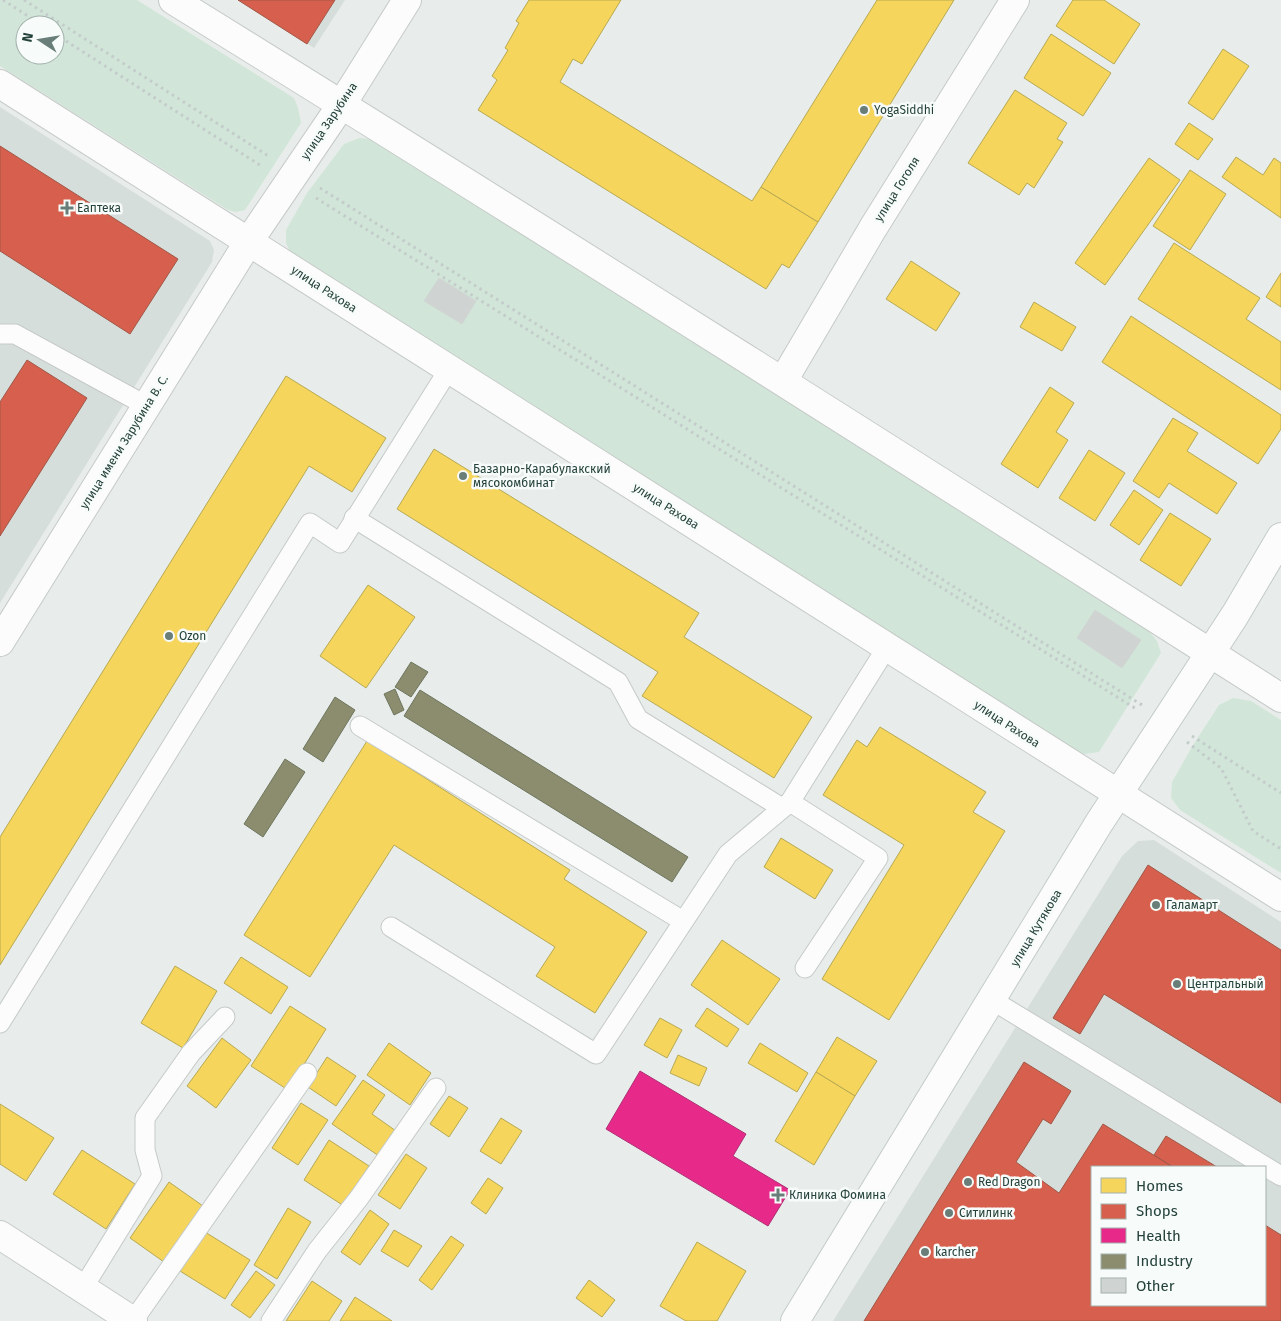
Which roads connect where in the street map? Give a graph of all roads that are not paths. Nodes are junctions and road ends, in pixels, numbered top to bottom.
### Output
1 (173, 0) edge
2 (407, 0) edge
3 (1015, 0) edge
4 (0, 84) edge
5 (342, 104) junction
6 (249, 241) junction
7 (0, 334) edge
8 (449, 369) junction
9 (783, 381) junction
10 (147, 406) junction
11 (354, 518) junction
12 (1281, 537) edge
13 (0, 642) edge
14 (886, 647) junction
15 (1210, 652) junction
16 (1281, 698) edge
17 (360, 726) dead end
18 (1118, 793) junction
19 (786, 805) junction
20 (1281, 896) edge
21 (683, 921) junction
22 (391, 927) dead end
23 (805, 968) dead end
24 (992, 1000) junction
25 (225, 1017) dead end
26 (0, 1023) edge
27 (307, 1073) dead end
28 (436, 1088) dead end
29 (1265, 1166) edge
30 (1266, 1167) edge
31 (1281, 1176) edge
32 (0, 1235) edge
33 (83, 1288) junction
34 (133, 1321) edge
35 (271, 1321) edge
36 (795, 1321) edge

1 - 5 street
2 - 5 street, улица Зарубина
3 - 9 street, улица Гоголя
4 - 6 street, улица Рахова
5 - 6 street, улица Зарубина
5 - 9 street
6 - 8 street, улица Рахова
6 - 10 street, улица имени Зарубина В. С.
7 - 10 lane
8 - 11 lane
8 - 14 street, улица Рахова
9 - 15 street
10 - 13 street, улица имени Зарубина В. С.
11 - 19 lane
11 - 26 lane
12 - 15 street, улица Кутякова
14 - 18 street, улица Рахова
14 - 19 lane
15 - 16 street
15 - 18 street, улица Кутякова
17 - 21 lane
18 - 20 street, улица Рахова
18 - 24 street, улица Кутякова
19 - 21 lane
19 - 23 lane
21 - 22 lane
24 - 29 lane
24 - 36 street, улица Кутякова
25 - 33 lane
27 - 34 lane
28 - 35 lane
30 - 31 lane
32 - 33 street
33 - 34 street

